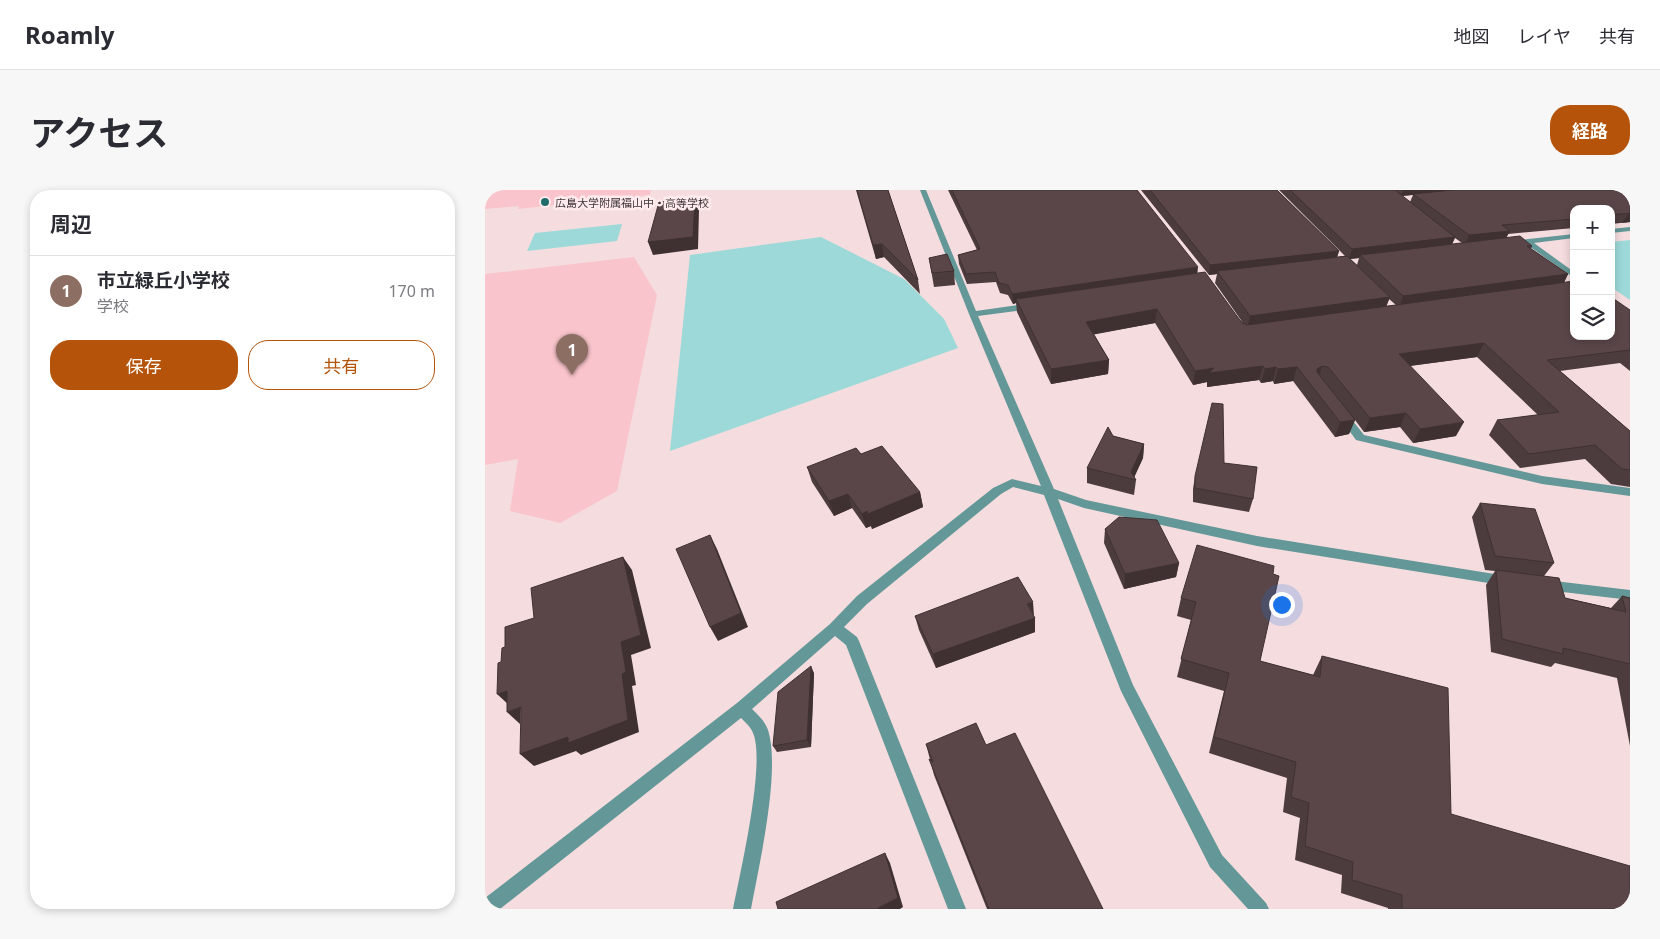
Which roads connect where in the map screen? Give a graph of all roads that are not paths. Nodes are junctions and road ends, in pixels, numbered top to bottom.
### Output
1 (923, 190) edge
2 (1630, 229) edge
3 (1615, 231) edge
4 (1570, 236) edge
5 (1527, 241) junction
6 (1499, 244) edge
7 (1570, 273) edge
8 (1041, 304) edge
9 (973, 314) junction
10 (1337, 408) edge
11 (1049, 492) junction
12 (1630, 492) edge
13 (1630, 595) edge
14 (835, 628) junction
15 (742, 708) junction
16 (486, 909) edge
17 (742, 909) edge
18 (957, 909) edge
19 (1259, 909) edge

1 - 9 street
2 - 3 street
4 - 5 street
5 - 6 street
5 - 7 street
8 - 9 street
9 - 11 street
10 - 12 street
11 - 13 street
11 - 14 street
11 - 19 street
14 - 15 street
14 - 18 street
15 - 16 street
15 - 17 street

